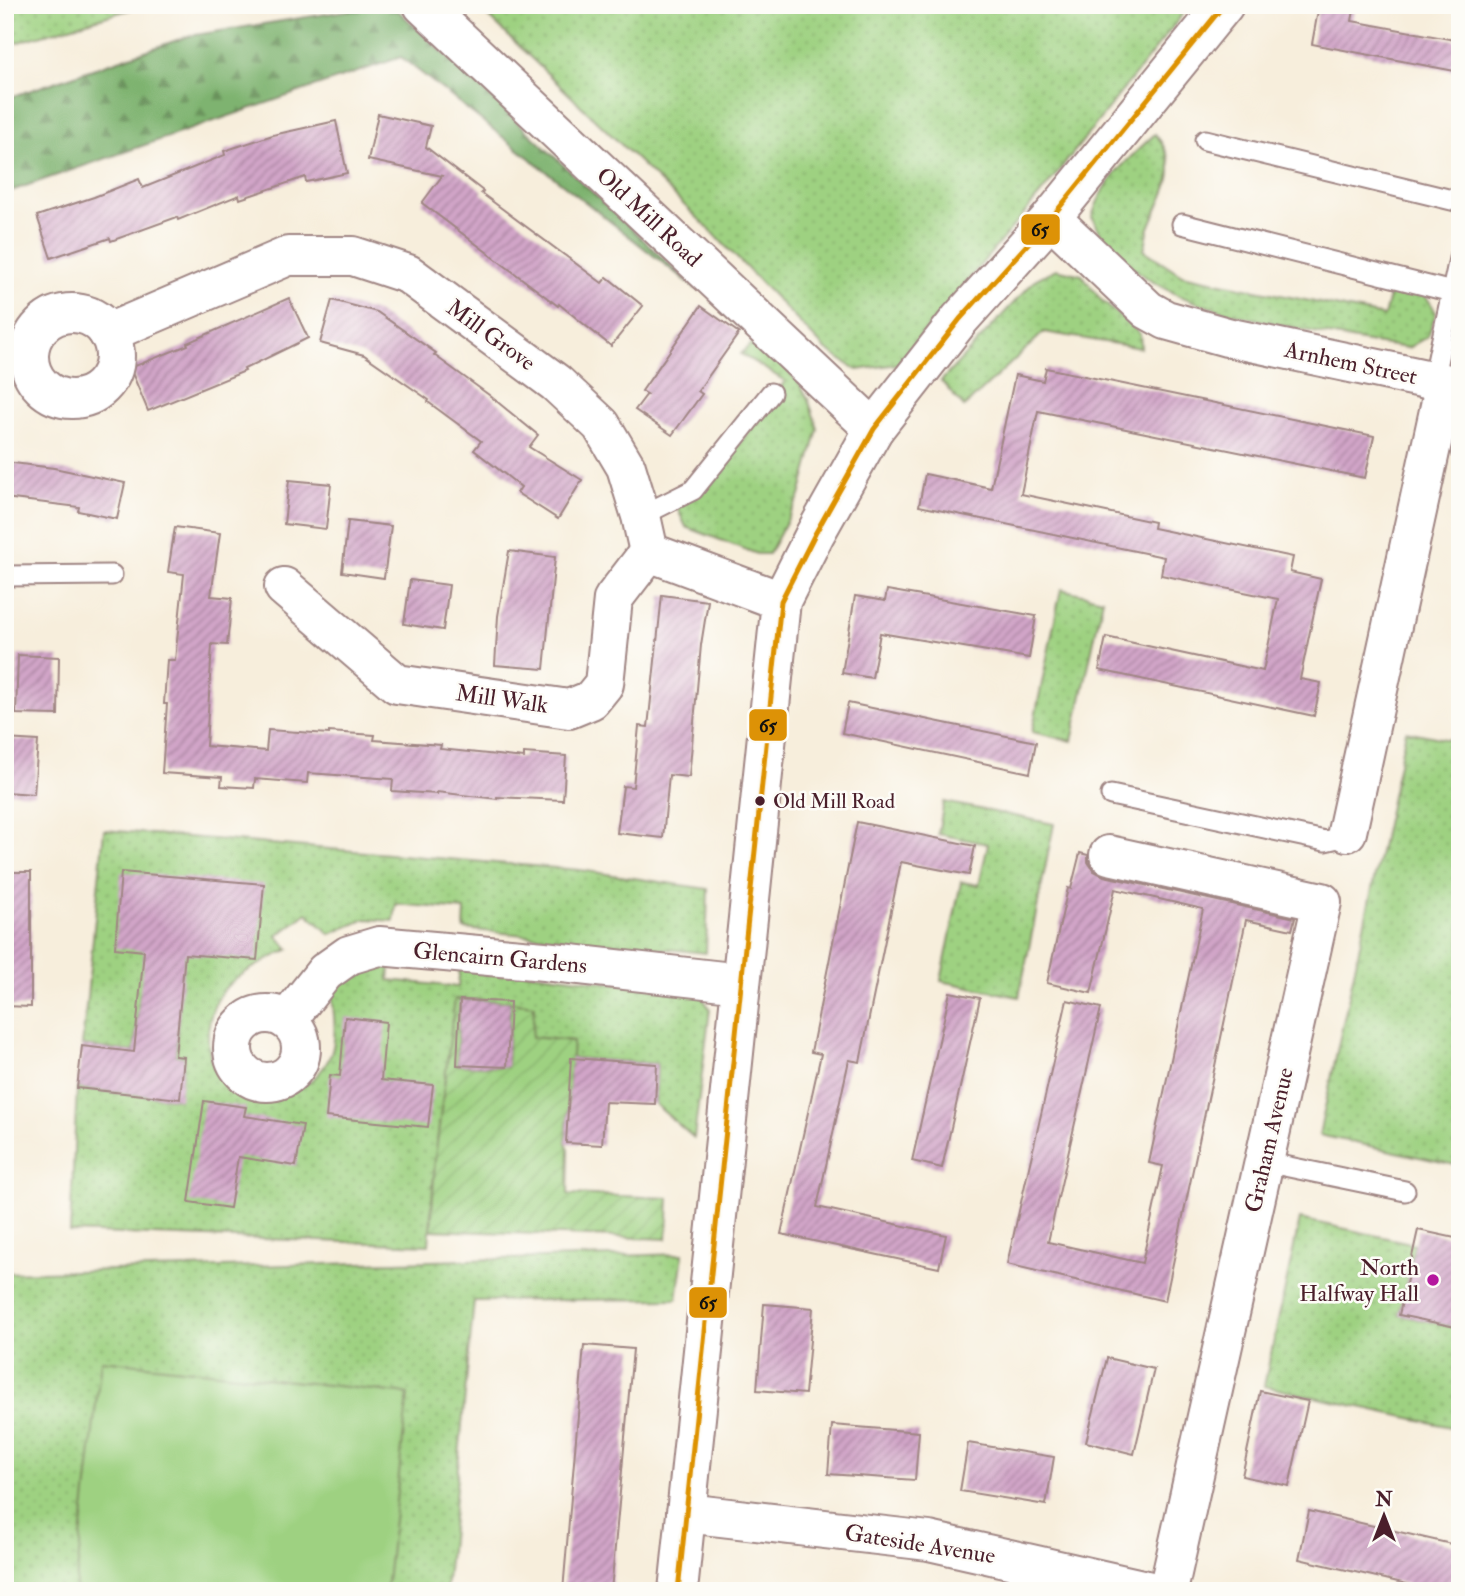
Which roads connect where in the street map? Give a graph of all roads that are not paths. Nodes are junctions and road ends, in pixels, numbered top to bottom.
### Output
1 (1224, 5) edge
2 (429, 11) edge
3 (1205, 140) dead end
4 (1460, 202) edge
5 (1051, 218) junction
6 (1182, 224) dead end
7 (1460, 254) edge
8 (1452, 292) junction
9 (108, 333) dead end
10 (1433, 381) junction
11 (771, 393) dead end
12 (874, 429) junction
13 (645, 534) junction
14 (112, 575) dead end
15 (5, 576) edge
16 (284, 587) dead end
17 (781, 601) junction
18 (1111, 795) dead end
19 (1347, 832) joint
20 (1109, 855) dead end
21 (741, 983) junction
22 (287, 1020) dead end
23 (1265, 1162) junction
24 (1405, 1191) dead end
25 (686, 1513) junction
26 (678, 1591) edge
27 (1151, 1591) edge
28 (1168, 1591) edge

1 - 5 street
2 - 12 street, Old Mill Road
3 - 4 lane
5 - 10 street, Arnhem Street
5 - 12 street
6 - 8 lane
7 - 8 lane
8 - 10 lane
9 - 13 street, Mill Grove
10 - 19 street, Arnhem Street
11 - 13 lane
12 - 17 street
13 - 16 street, Mill Walk
13 - 17 street
14 - 15 lane
17 - 21 street
18 - 19 lane
20 - 23 street, Graham Avenue
21 - 22 street, Glencairn Gardens
21 - 25 street
23 - 24 lane
23 - 28 street, Graham Avenue
25 - 26 street
25 - 27 street, Gateside Avenue

